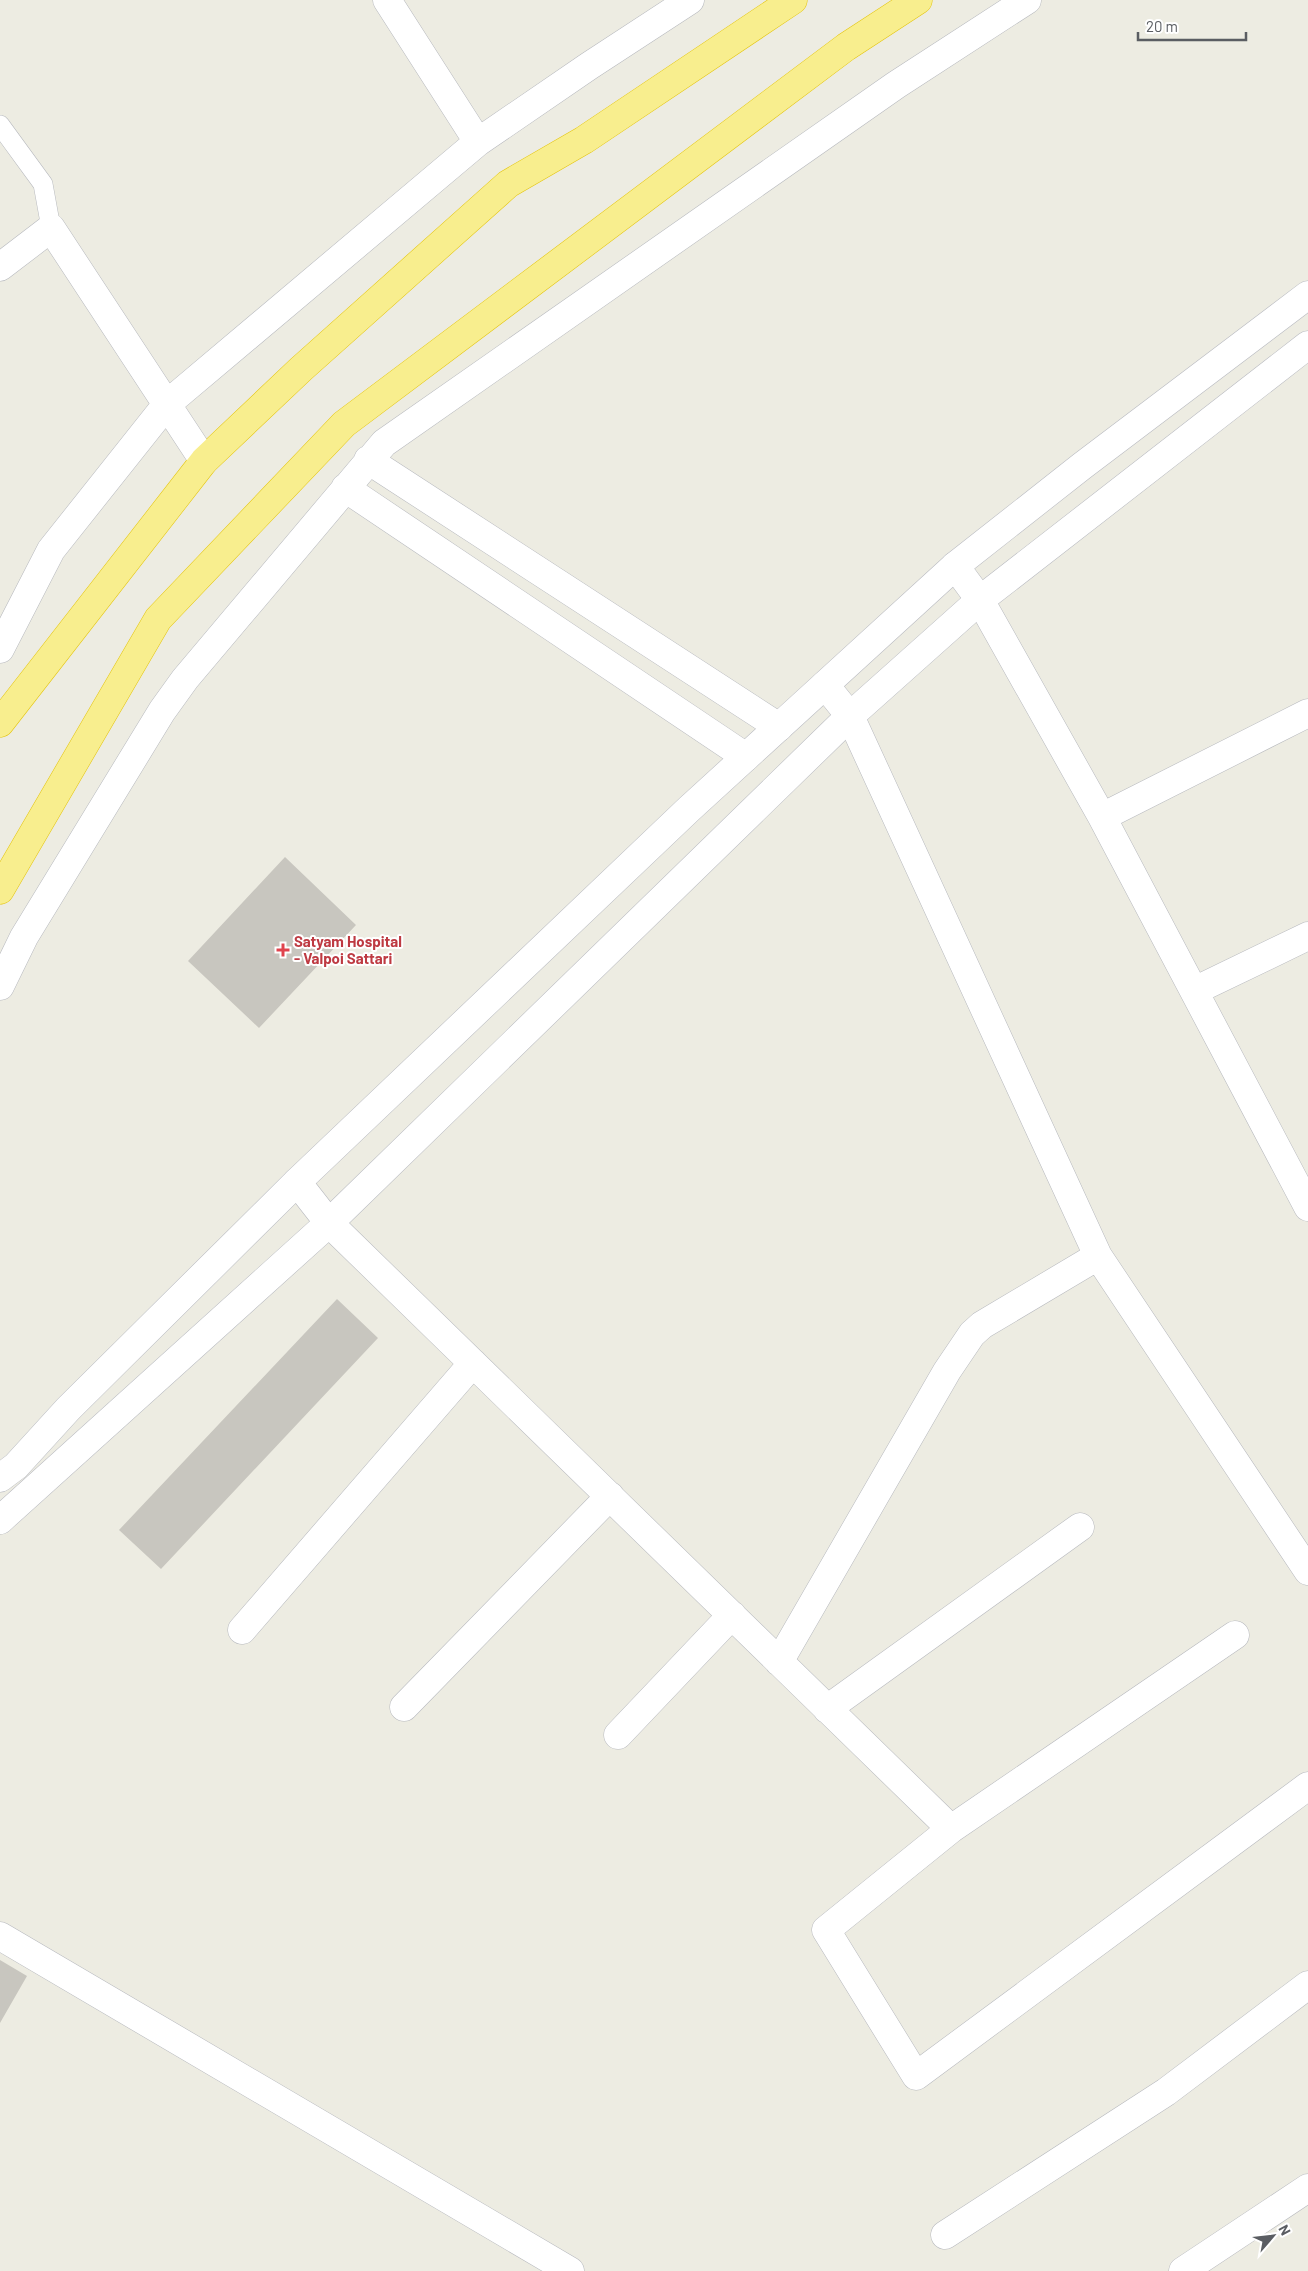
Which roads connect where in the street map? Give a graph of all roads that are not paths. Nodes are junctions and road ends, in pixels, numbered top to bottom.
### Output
1 (387, 0) edge
2 (690, 0) edge
3 (793, 0) edge
4 (918, 0) edge
5 (1027, 0) edge
6 (0, 125) edge
7 (478, 142) junction
8 (51, 228) junction
9 (0, 267) edge
10 (1308, 295) edge
11 (1308, 344) edge
12 (167, 404) junction
13 (368, 460) junction
14 (204, 462) junction
15 (345, 488) junction
16 (955, 566) junction
17 (980, 600) junction
18 (0, 649) edge
19 (825, 685) junction
20 (1308, 713) edge
21 (850, 716) junction
22 (0, 723) edge
23 (779, 727) junction
24 (746, 757) junction
25 (1102, 817) junction
26 (0, 890) edge
27 (1308, 936) edge
28 (0, 986) edge
29 (1194, 991) junction
30 (297, 1182) junction
31 (1308, 1207) edge
32 (329, 1223) junction
33 (1098, 1256) junction
34 (473, 1363) junction
35 (0, 1478) edge
36 (610, 1496) junction
37 (0, 1520) edge
38 (1080, 1528) dead end
39 (1308, 1571) edge
40 (732, 1615) junction
41 (242, 1630) dead end
42 (1235, 1635) dead end
43 (779, 1662) junction
44 (404, 1707) dead end
45 (827, 1709) junction
46 (618, 1735) dead end
47 (1308, 1786) edge
48 (951, 1830) junction
49 (0, 1936) edge
50 (1308, 1985) edge
51 (1308, 2188) edge
52 (946, 2236) dead end
53 (570, 2271) edge
54 (1182, 2271) edge

1 - 7 street
2 - 7 street
3 - 14 highway
4 - 26 highway
5 - 13 street
6 - 8 lane
7 - 12 street
8 - 9 street
8 - 12 street
10 - 16 street
11 - 17 street
12 - 14 street
12 - 18 street
13 - 15 street
13 - 23 street
14 - 22 highway
15 - 24 street
15 - 28 street
16 - 17 street
16 - 19 street
17 - 21 street
17 - 25 street
19 - 21 street
19 - 23 street
20 - 25 street
21 - 32 street
21 - 33 street
23 - 24 street
24 - 30 street
25 - 29 street
27 - 29 street
29 - 31 street
30 - 32 street
30 - 35 street
32 - 34 street
32 - 37 street
33 - 39 street
33 - 43 street
34 - 36 street
34 - 41 street
36 - 40 street
36 - 44 street
38 - 45 street
40 - 43 street
40 - 46 street
42 - 48 street
43 - 45 street
45 - 48 street
47 - 48 street
49 - 53 street
50 - 52 street
51 - 54 street

